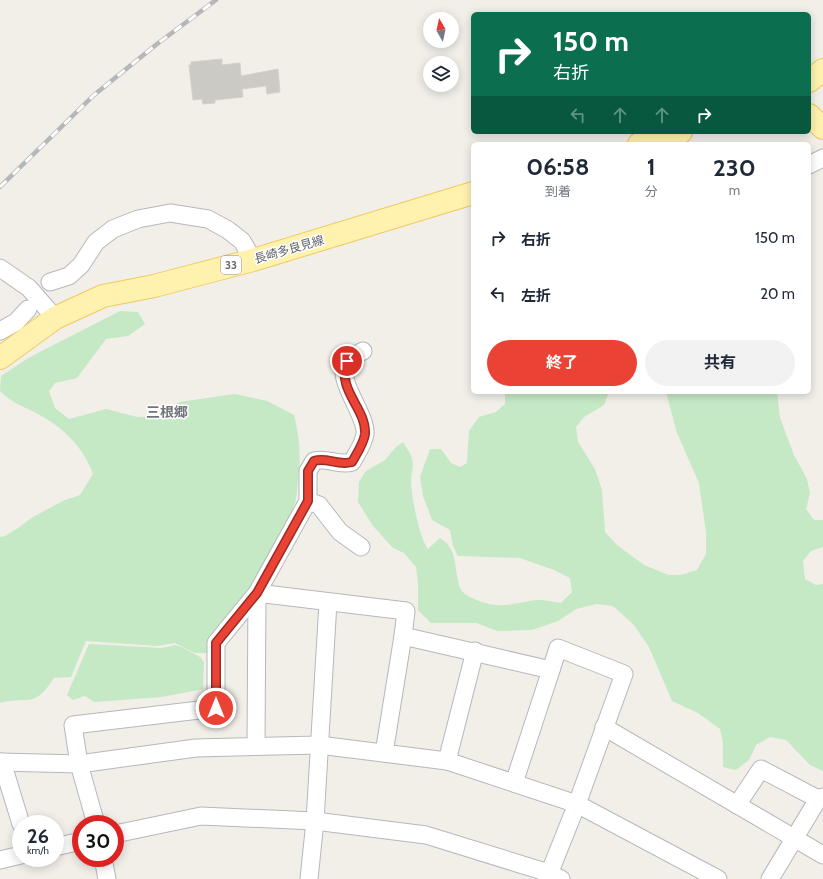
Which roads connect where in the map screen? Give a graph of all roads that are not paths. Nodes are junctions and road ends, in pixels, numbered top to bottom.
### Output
1 (823, 70) edge
2 (811, 80) edge
3 (811, 117) edge
4 (823, 128) edge
5 (674, 134) edge
6 (646, 142) edge
7 (823, 158) edge
8 (811, 164) edge
9 (471, 194) edge
10 (253, 260) junction
11 (2, 269) edge
12 (50, 282) dead end
13 (28, 309) dead end
14 (55, 318) junction
15 (0, 331) edge
16 (363, 351) dead end
17 (0, 358) edge
18 (308, 501) junction
19 (361, 547) dead end
20 (257, 593) junction
21 (328, 602) junction
22 (403, 636) junction
23 (474, 651) junction
24 (551, 670) junction
25 (604, 727) junction
26 (319, 745) junction
27 (256, 746) junction
28 (384, 753) junction
29 (447, 761) junction
30 (1, 762) edge
31 (79, 764) junction
32 (514, 783) junction
33 (821, 798) edge
34 (577, 804) junction
35 (737, 805) junction
36 (18, 815) edge
37 (93, 815) edge
38 (315, 821) junction
39 (124, 832) edge
40 (795, 839) junction
41 (823, 855) edge
42 (12, 857) edge
43 (0, 860) edge
44 (105, 867) edge
45 (552, 877) edge
46 (107, 879) edge
47 (309, 879) edge
48 (718, 879) edge
49 (770, 879) edge

1 - 2 main road
3 - 4 main road
5 - 6 main road
7 - 8 street
9 - 10 main road, 長崎多良見線 / 33
10 - 12 street
10 - 14 main road, 長崎多良見線 / 33
11 - 14 street
13 - 15 street
14 - 17 main road, 長崎多良見線 / 33
16 - 18 street
18 - 19 street
18 - 20 street
20 - 21 street
20 - 27 street
20 - 31 street
21 - 22 street
21 - 26 street
22 - 23 street
22 - 28 street
23 - 24 street
23 - 29 street
24 - 25 street
24 - 32 street
25 - 34 street
25 - 35 street
26 - 27 street
26 - 28 street
26 - 38 street
27 - 31 street
28 - 29 street
29 - 32 street
30 - 31 street
30 - 36 street
31 - 37 street
32 - 34 street
33 - 35 street
33 - 40 street
34 - 45 street
34 - 48 street
35 - 40 street
38 - 39 street
38 - 45 street
38 - 47 street
40 - 41 street
40 - 49 street
42 - 43 street
44 - 46 street

